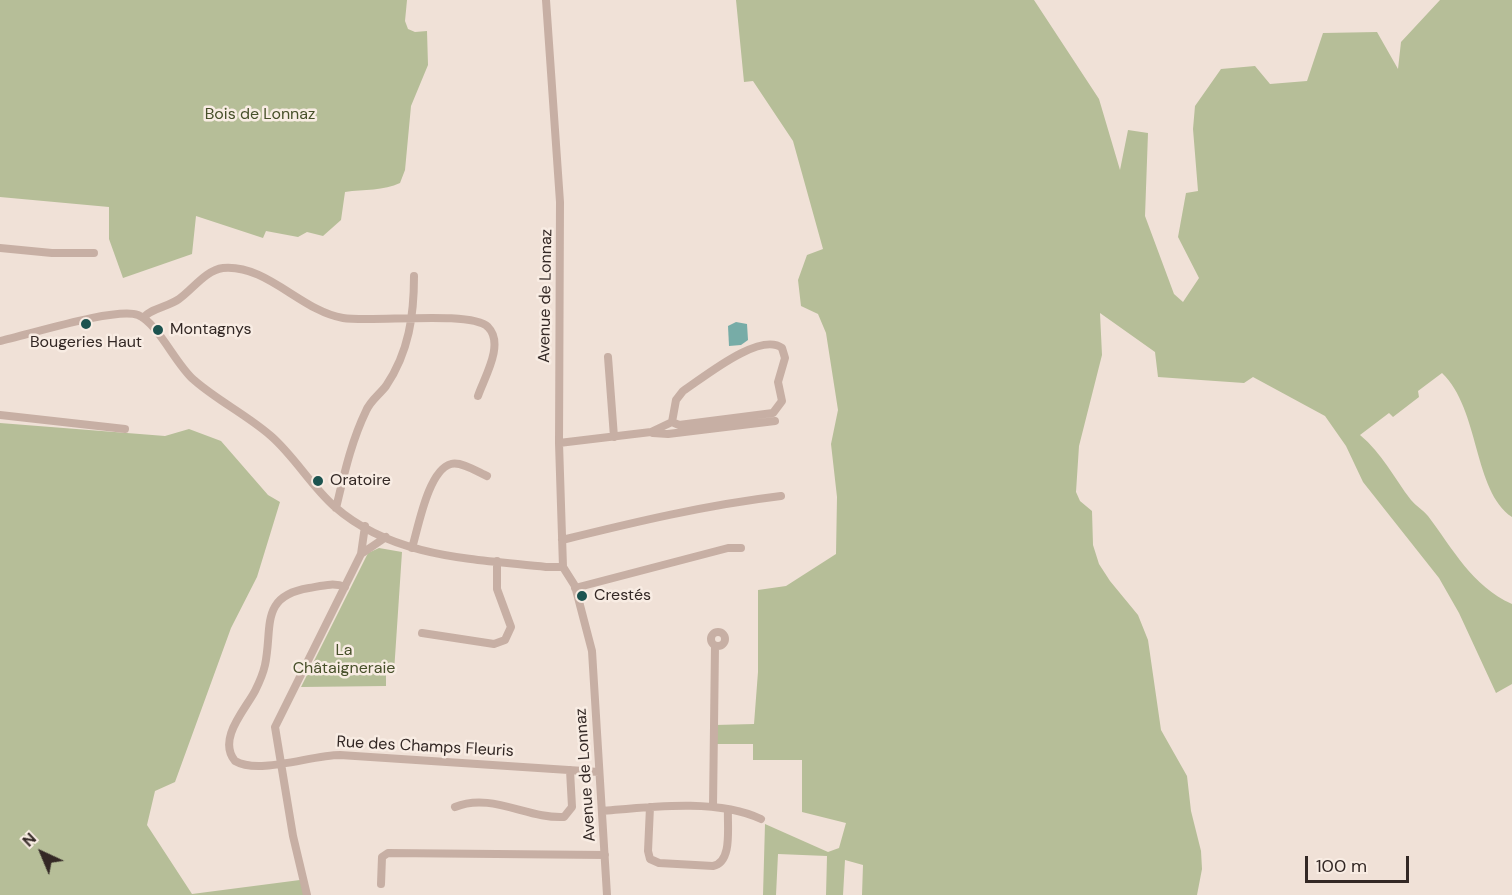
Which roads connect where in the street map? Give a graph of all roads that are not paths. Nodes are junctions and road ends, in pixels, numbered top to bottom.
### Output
1 (546, 0) edge
2 (0, 248) edge
3 (94, 253) dead end
4 (414, 276) dead end
5 (143, 318) junction
6 (413, 318) junction
7 (0, 341) edge
8 (608, 357) dead end
9 (478, 396) dead end
10 (0, 415) edge
11 (775, 421) dead end
12 (672, 422) junction
13 (125, 429) dead end
14 (651, 432) junction
15 (614, 437) junction
16 (559, 443) junction
17 (487, 476) dead end
18 (781, 496) dead end
19 (336, 508) junction
20 (365, 526) junction
21 (386, 537) junction
22 (562, 540) junction
23 (412, 548) junction
24 (741, 548) dead end
25 (361, 554) junction
26 (497, 561) junction
27 (563, 567) junction
28 (345, 586) junction
29 (575, 588) junction
30 (422, 633) dead end
31 (715, 646) dead end
32 (280, 764) junction
33 (570, 770) junction
34 (599, 772) junction
35 (455, 807) dead end
36 (650, 807) junction
37 (713, 807) junction
38 (728, 810) junction
39 (602, 811) junction
40 (761, 819) dead end
41 (605, 855) junction
42 (381, 884) dead end
43 (307, 895) edge
44 (608, 895) edge

1 - 16 street, Avenue de Lonnaz
2 - 3 street
4 - 6 street
5 - 6 street
5 - 7 street
5 - 19 street
6 - 9 street
6 - 19 street
8 - 15 street
10 - 13 street
11 - 14 street
12 - 12 street
12 - 14 street
14 - 15 street
15 - 16 street
16 - 22 street, Avenue de Lonnaz
17 - 23 street
18 - 22 street
19 - 20 street
20 - 21 street
20 - 25 street
21 - 23 street
21 - 25 street
22 - 27 street, Avenue de Lonnaz
23 - 26 street
24 - 29 street
25 - 28 street
26 - 27 street
26 - 30 street
27 - 29 street, Avenue de Lonnaz
28 - 32 street
28 - 32 street, Rue des Champs Fleuris
29 - 34 street, Avenue de Lonnaz
31 - 37 street
32 - 33 street, Rue des Champs Fleuris
32 - 43 street
33 - 34 street, Rue des Champs Fleuris
33 - 35 street
34 - 39 street, Avenue de Lonnaz
36 - 37 street
36 - 38 street
36 - 39 street
37 - 38 street
38 - 40 street
39 - 41 street, Avenue de Lonnaz
41 - 42 street, Avenue de Lonnaz
41 - 44 street, Avenue de Lonnaz

